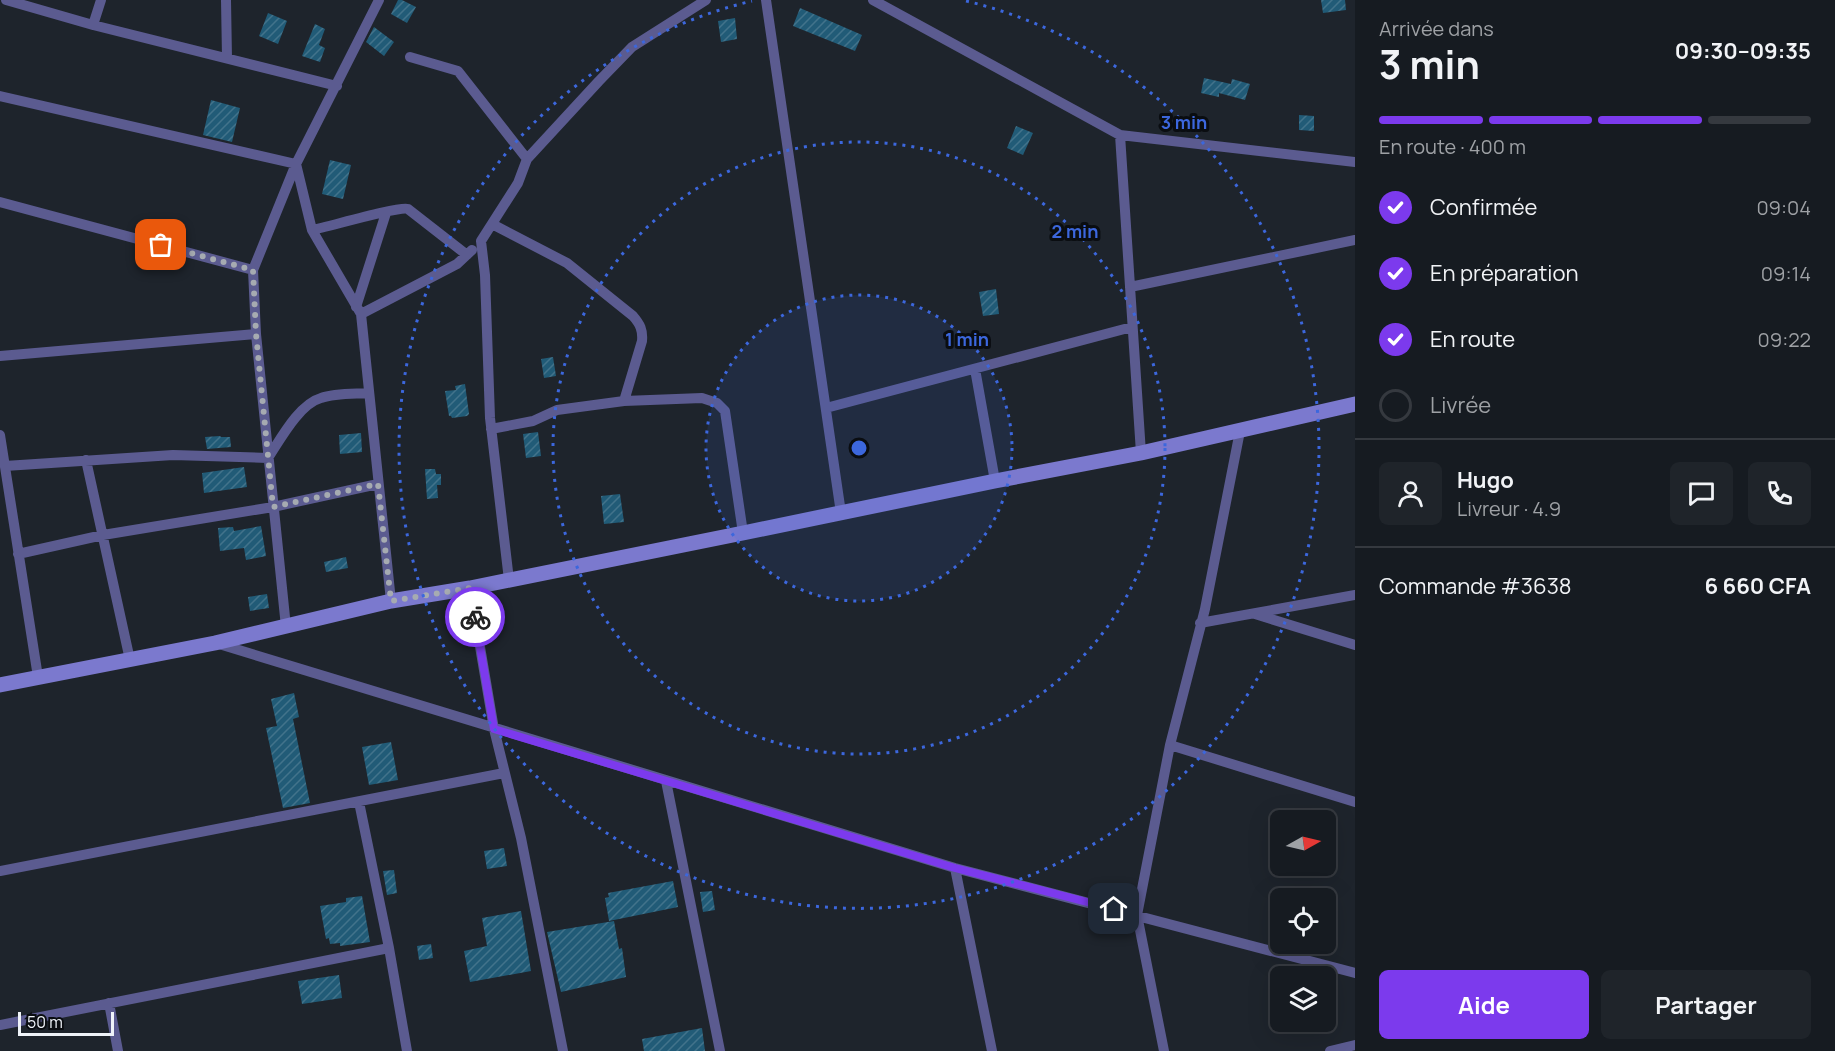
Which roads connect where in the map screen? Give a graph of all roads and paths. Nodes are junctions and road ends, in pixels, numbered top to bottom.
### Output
1 (6, 0) edge
2 (101, 0) edge
3 (226, 0) edge
4 (379, 0) edge
5 (706, 0) edge
6 (766, 0) edge
7 (873, 0) edge
8 (93, 25) junction
9 (410, 57) dead end
10 (227, 58) junction
11 (337, 86) junction
12 (0, 96) edge
13 (1120, 135) junction
14 (527, 159) junction
15 (1355, 162) edge
16 (296, 164) junction
17 (0, 202) edge
18 (386, 213) junction
19 (492, 224) junction
20 (312, 230) junction
21 (1355, 240) edge
22 (481, 241) junction
23 (468, 255) junction
24 (253, 270) junction
25 (1130, 287) junction
26 (358, 310) junction
27 (1132, 327) junction
28 (256, 334) junction
29 (0, 356) edge
30 (975, 369) junction
31 (369, 393) junction
32 (624, 401) junction
33 (1355, 404) edge
34 (826, 408) junction
35 (491, 429) junction
36 (1240, 431) junction
37 (0, 435) edge
38 (1141, 453) junction
39 (268, 458) junction
40 (86, 460) junction
41 (5, 466) junction
42 (995, 480) junction
43 (378, 484) junction
44 (273, 507) junction
45 (841, 513) junction
46 (743, 533) junction
47 (103, 535) junction
48 (18, 554) junction
49 (509, 580) junction
50 (470, 588) junction
51 (1355, 595) edge
52 (391, 601) junction
53 (1251, 613) junction
54 (1200, 623) junction
55 (286, 627) junction
56 (215, 643) junction
57 (1355, 645) edge
58 (130, 660) junction
59 (38, 677) junction
60 (0, 685) edge
61 (494, 729) junction
62 (1170, 745) junction
63 (504, 773) junction
64 (666, 781) junction
65 (359, 802) junction
66 (1355, 802) edge
67 (955, 868) junction
68 (0, 871) edge
69 (1137, 915) junction
70 (389, 948) junction
71 (1355, 973) edge
72 (109, 1003) junction
73 (0, 1025) edge
74 (1355, 1045) edge
75 (118, 1051) edge
76 (407, 1051) edge
77 (563, 1051) edge
78 (720, 1051) edge
79 (992, 1051) edge
80 (1164, 1051) edge
81 (1330, 1051) edge

1 - 8 street
2 - 8 street
3 - 10 street
4 - 11 street
5 - 14 street
6 - 34 street
7 - 13 street
8 - 10 street
9 - 14 street
10 - 11 street
11 - 16 street
12 - 16 street
13 - 15 street
13 - 25 street
14 - 19 street
16 - 20 street
16 - 24 street
17 - 24 street
18 - 20 street
18 - 23 street
18 - 26 street
19 - 22 street
19 - 32 street
20 - 26 street
21 - 25 street
22 - 23 street
22 - 35 street
23 - 26 street
24 - 28 street
25 - 27 street
26 - 31 street
27 - 30 street
27 - 38 street
28 - 29 street
28 - 39 street
30 - 34 street
30 - 42 street
31 - 39 street
31 - 43 street
32 - 35 street
32 - 46 street
33 - 36 street
34 - 45 street
35 - 49 street
36 - 38 street
36 - 54 street
37 - 41 street
38 - 42 street
39 - 40 street
39 - 44 street
40 - 41 street
40 - 47 street
41 - 48 street
42 - 45 street
43 - 44 street
43 - 52 street
44 - 47 street
44 - 55 street
45 - 46 street
46 - 49 street
47 - 48 street
47 - 58 street
48 - 59 street
49 - 50 street
50 - 52 street
50 - 61 street
51 - 53 street
52 - 55 street
53 - 54 street
53 - 57 street
54 - 62 street
55 - 56 street
56 - 58 street
56 - 61 street
58 - 59 street
59 - 60 street
61 - 63 street
61 - 64 street
62 - 66 street
62 - 69 street
63 - 65 street
63 - 77 street
64 - 67 street
64 - 78 street
65 - 68 street
65 - 70 street
67 - 69 street
67 - 79 street
69 - 71 street
69 - 80 street
70 - 72 street
70 - 76 street
72 - 73 street
72 - 75 street
74 - 81 street

